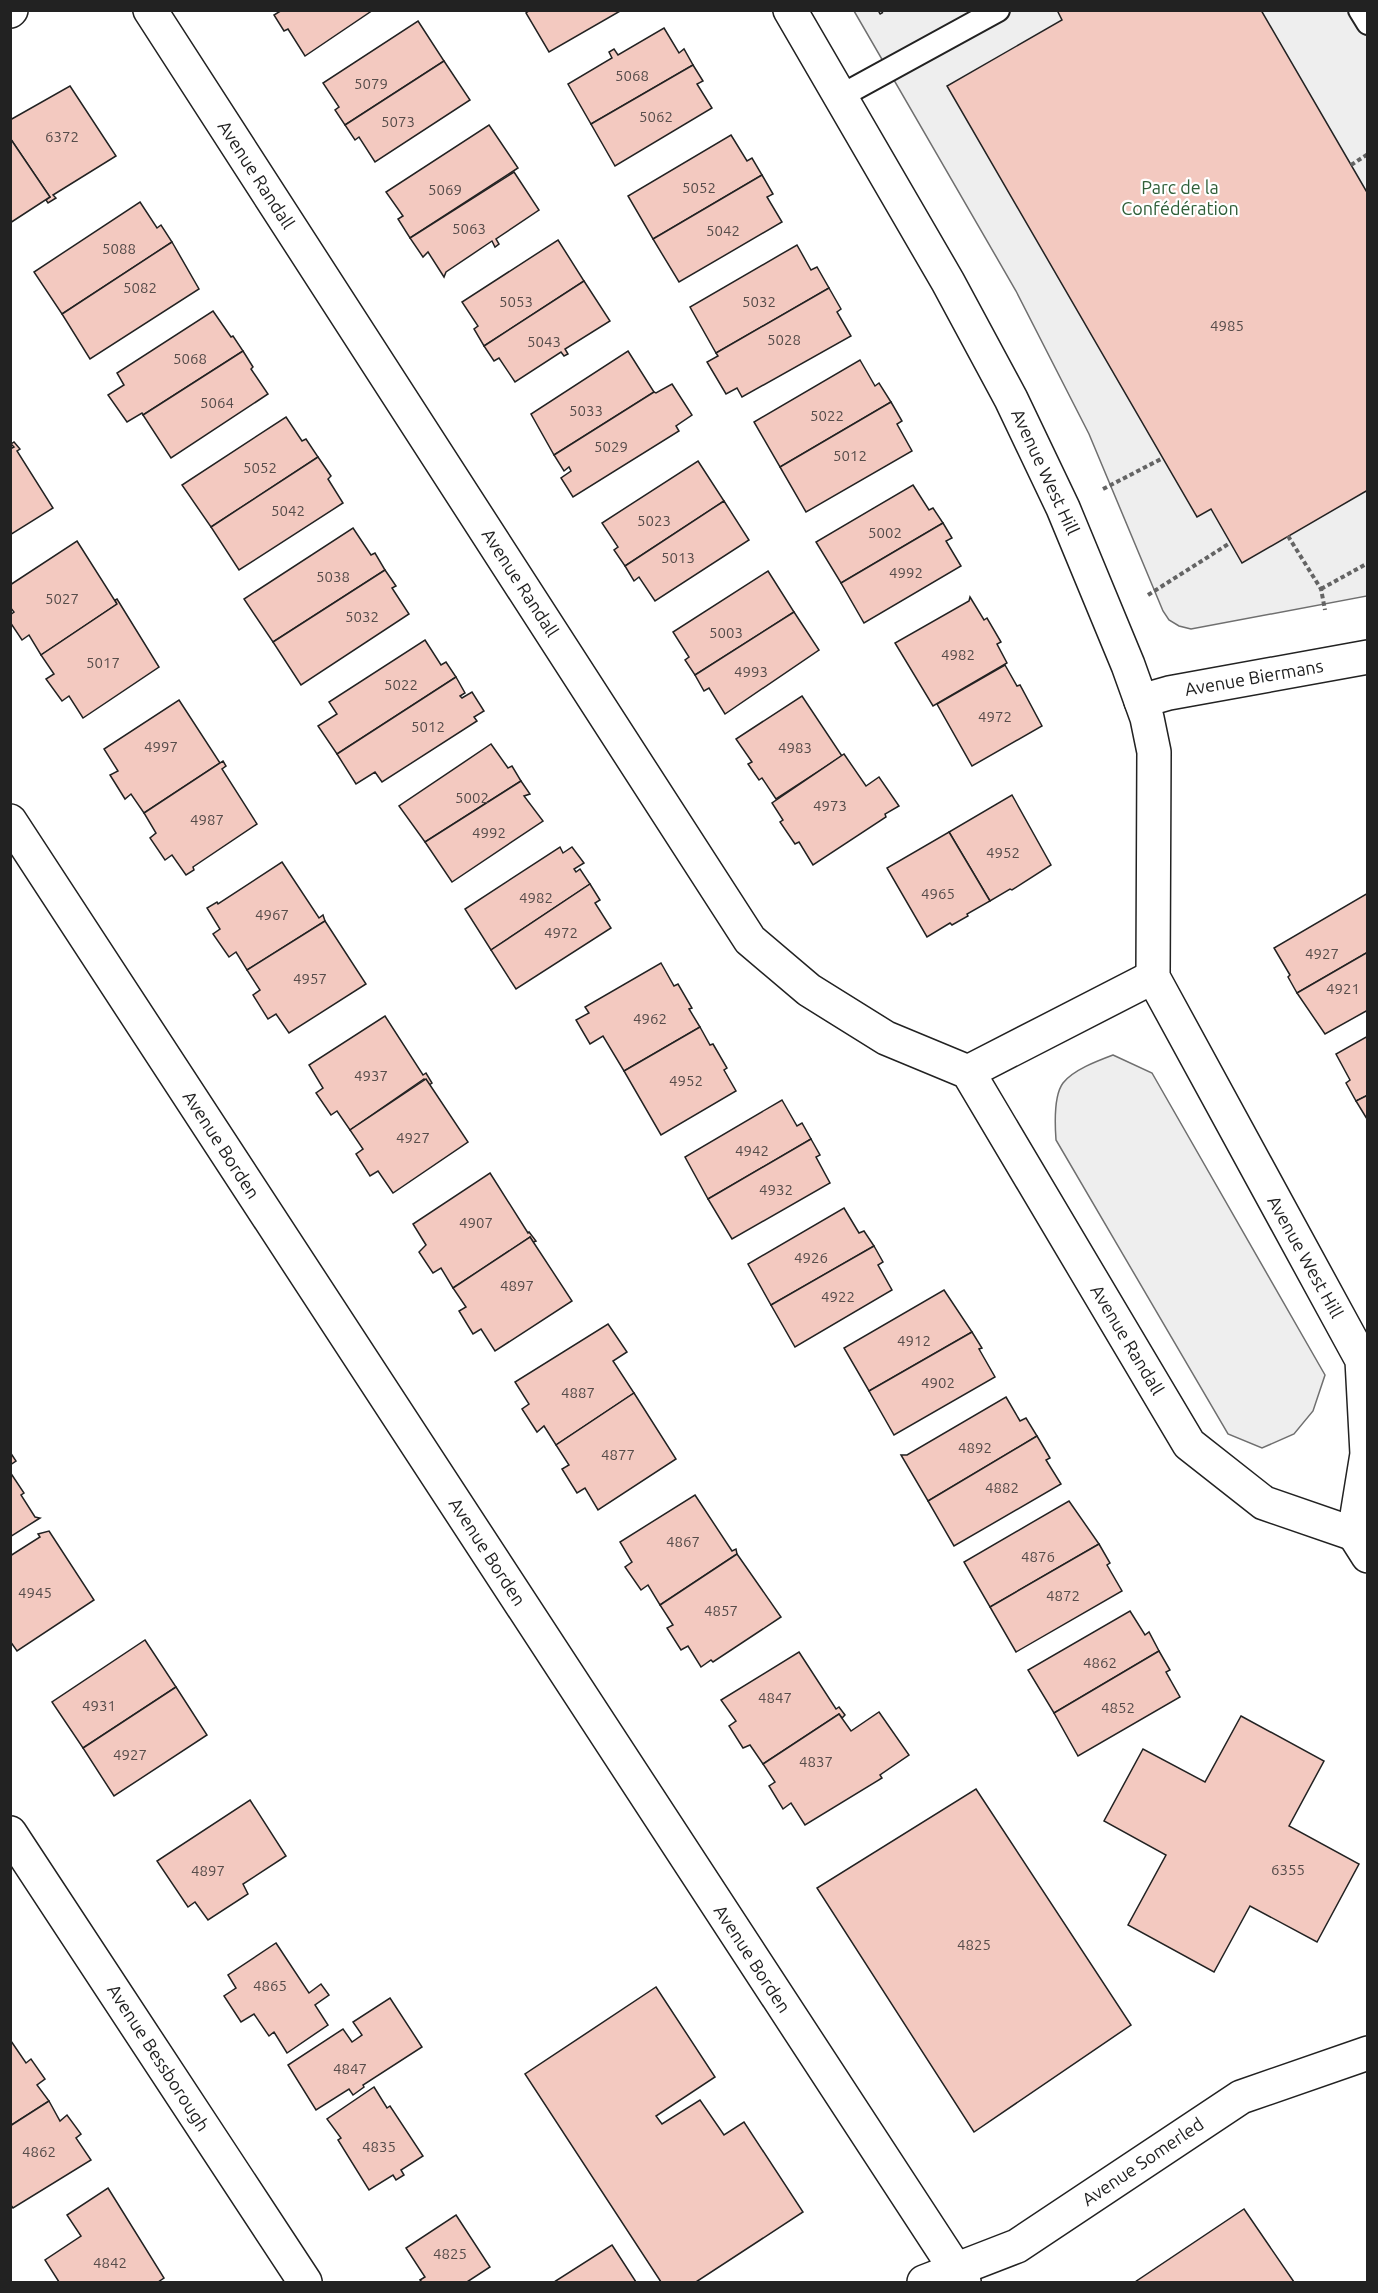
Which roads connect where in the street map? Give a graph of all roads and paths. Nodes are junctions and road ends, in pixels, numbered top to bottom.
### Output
1 (150, 10) edge
2 (790, 10) edge
3 (998, 10) edge
4 (1360, 10) edge
5 (1368, 22) edge
6 (841, 96) junction
7 (1368, 154) edge
8 (1351, 165) dead end
9 (1163, 458) dead end
10 (1103, 489) dead end
11 (1288, 536) dead end
12 (1230, 543) dead end
13 (1368, 563) edge
14 (1321, 589) junction
15 (1148, 595) dead end
16 (1326, 610) dead end
17 (1368, 657) edge
18 (1141, 701) junction
19 (10, 821) edge
20 (1153, 977) junction
21 (968, 1072) junction
22 (1361, 1545) edge
23 (10, 1833) edge
24 (1368, 2053) edge
25 (959, 2276) edge
26 (305, 2283) edge
27 (924, 2283) edge

1 - 21 street, Avenue Randall
2 - 6 street, Avenue West Hill
3 - 6 lane
4 - 5 lane
6 - 18 street, Avenue West Hill
7 - 8 path
9 - 10 path
11 - 14 path
12 - 15 path
13 - 14 path
14 - 16 path
17 - 18 street, Avenue Biermans
18 - 20 street, Avenue West Hill
19 - 25 street, Avenue Borden
20 - 21 street
20 - 22 street, Avenue West Hill
21 - 22 street, Avenue Randall
23 - 26 street, Avenue Bessborough
24 - 25 street, Avenue Somerled
25 - 27 street, Avenue Somerled

